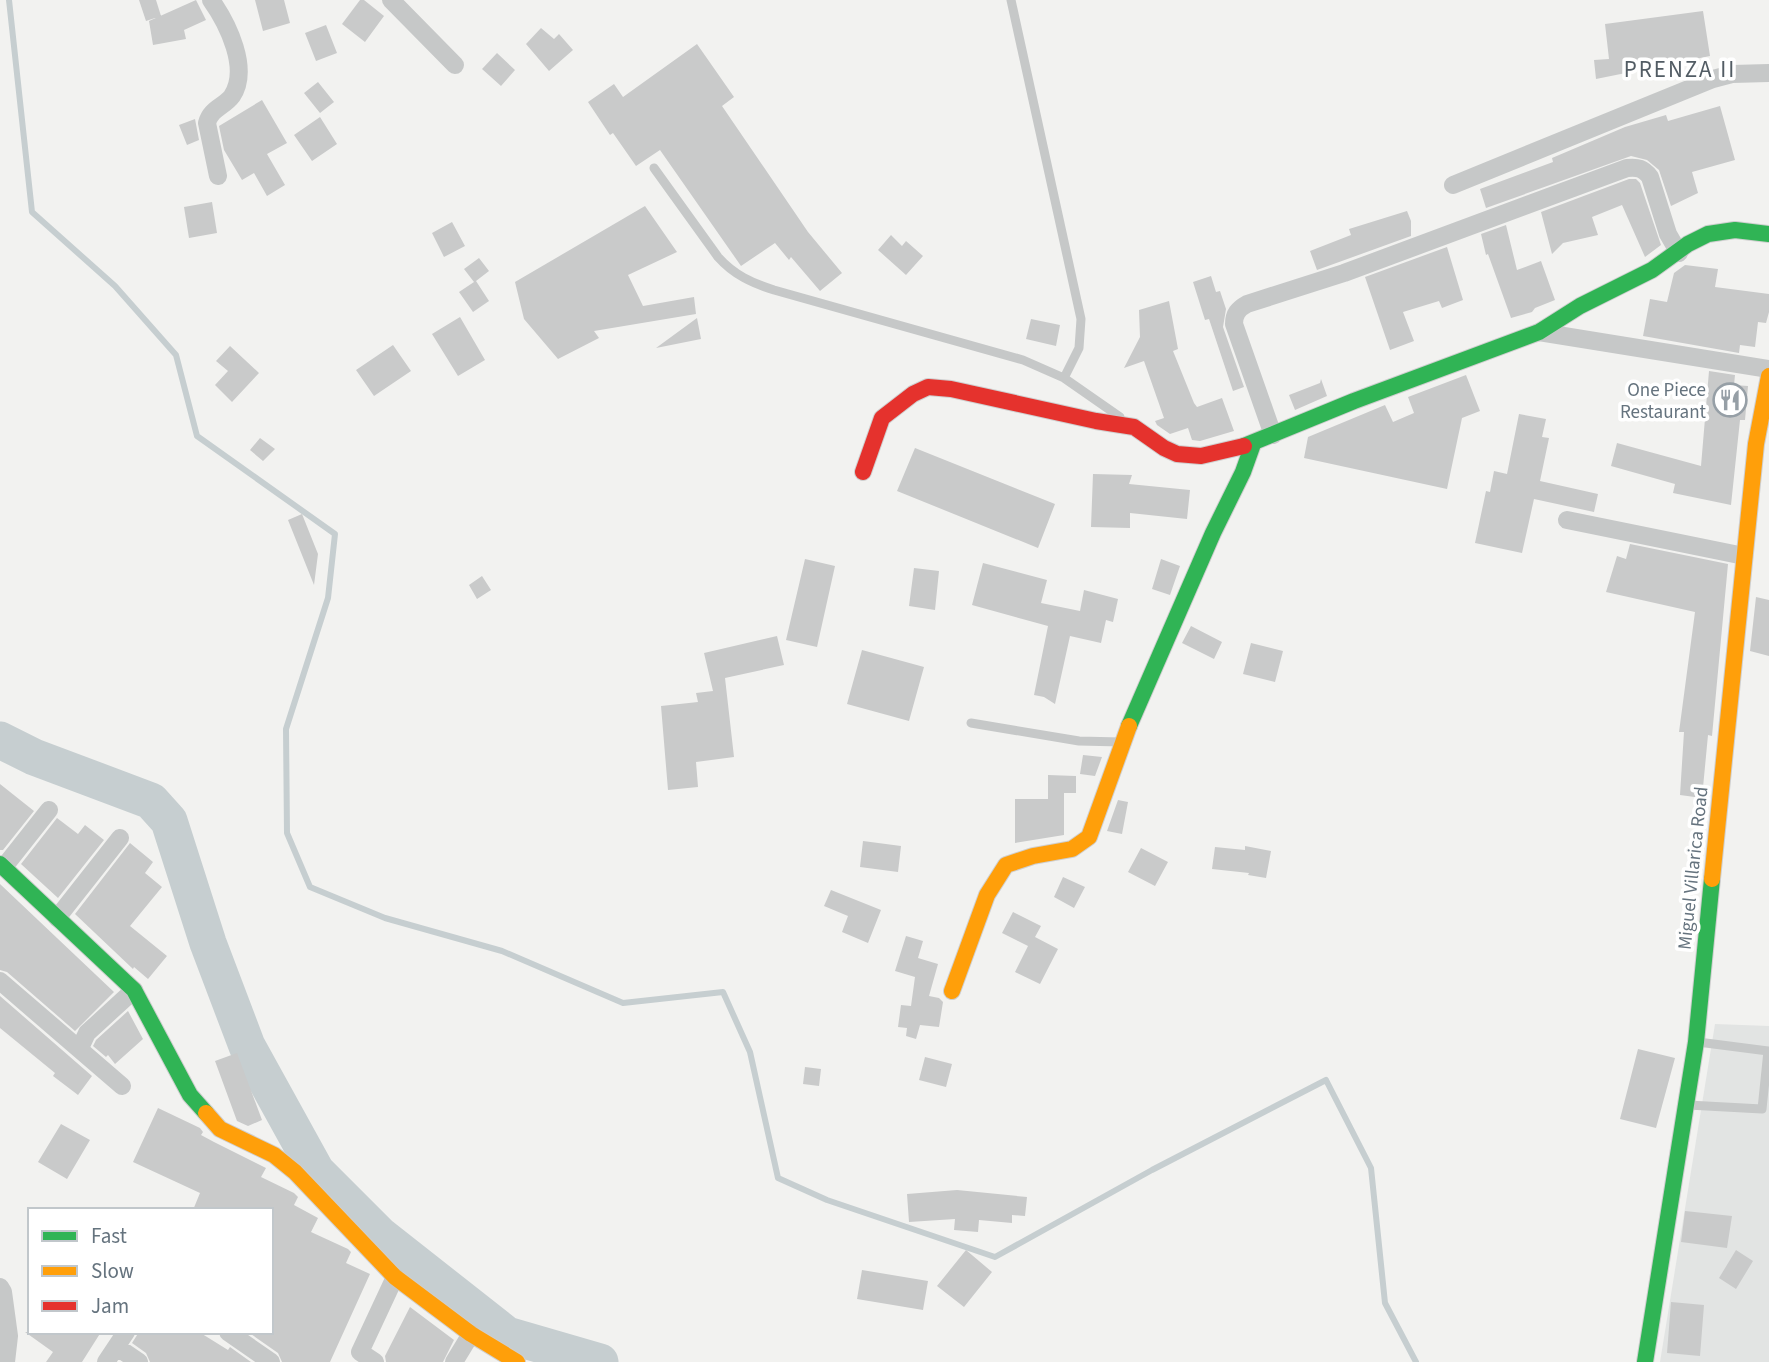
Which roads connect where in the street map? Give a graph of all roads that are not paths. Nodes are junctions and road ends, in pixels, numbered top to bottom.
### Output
1 (211, 0) edge
2 (391, 0) edge
3 (1011, 0) edge
4 (455, 65) dead end
5 (1769, 73) edge
6 (654, 168) dead end
7 (218, 176) dead end
8 (1453, 185) dead end
9 (1769, 234) edge
10 (1679, 253) junction
11 (1539, 332) junction
12 (1769, 369) edge
13 (1769, 376) edge
14 (1064, 378) junction
15 (1134, 427) junction
16 (1273, 435) junction
17 (1253, 444) junction
18 (1763, 447) edge
19 (863, 472) dead end
20 (1567, 520) dead end
21 (1744, 556) junction
22 (971, 723) dead end
23 (1123, 741) junction
24 (49, 810) dead end
25 (120, 838) dead end
26 (2, 866) edge
27 (57, 918) junction
28 (0, 981) edge
29 (134, 990) junction
30 (952, 991) dead end
31 (1696, 1042) junction
32 (80, 1048) junction
33 (122, 1086) dead end
34 (1686, 1105) junction
35 (395, 1277) junction
36 (0, 1287) edge
37 (232, 1334) edge
38 (471, 1334) junction
39 (122, 1340) edge
40 (6, 1362) edge
41 (106, 1362) edge
42 (139, 1362) edge
43 (271, 1362) edge
44 (375, 1362) edge
45 (454, 1362) edge
46 (517, 1362) edge
47 (1644, 1362) edge

1 - 7 street
2 - 4 street
3 - 14 lane
5 - 8 street
6 - 14 lane
9 - 10 street
10 - 11 street
10 - 16 street
11 - 12 street
11 - 16 street
13 - 18 street, Miguel Villarica Road
14 - 15 lane
15 - 17 street
15 - 19 street
16 - 17 street
17 - 23 street
18 - 21 street, Miguel Villarica Road
20 - 21 street
21 - 31 street, Miguel Villarica Road
22 - 23 lane
23 - 30 street
24 - 26 street
25 - 27 street
26 - 27 street
27 - 29 street
28 - 32 street
29 - 32 street
29 - 35 street
31 - 34 street, Miguel Villarica Road
31 - 34 lane
32 - 33 street
34 - 47 street, Miguel Villarica Road
35 - 38 street
35 - 44 street
36 - 40 street
37 - 43 street
38 - 45 street
38 - 46 street
39 - 41 street
39 - 42 street

